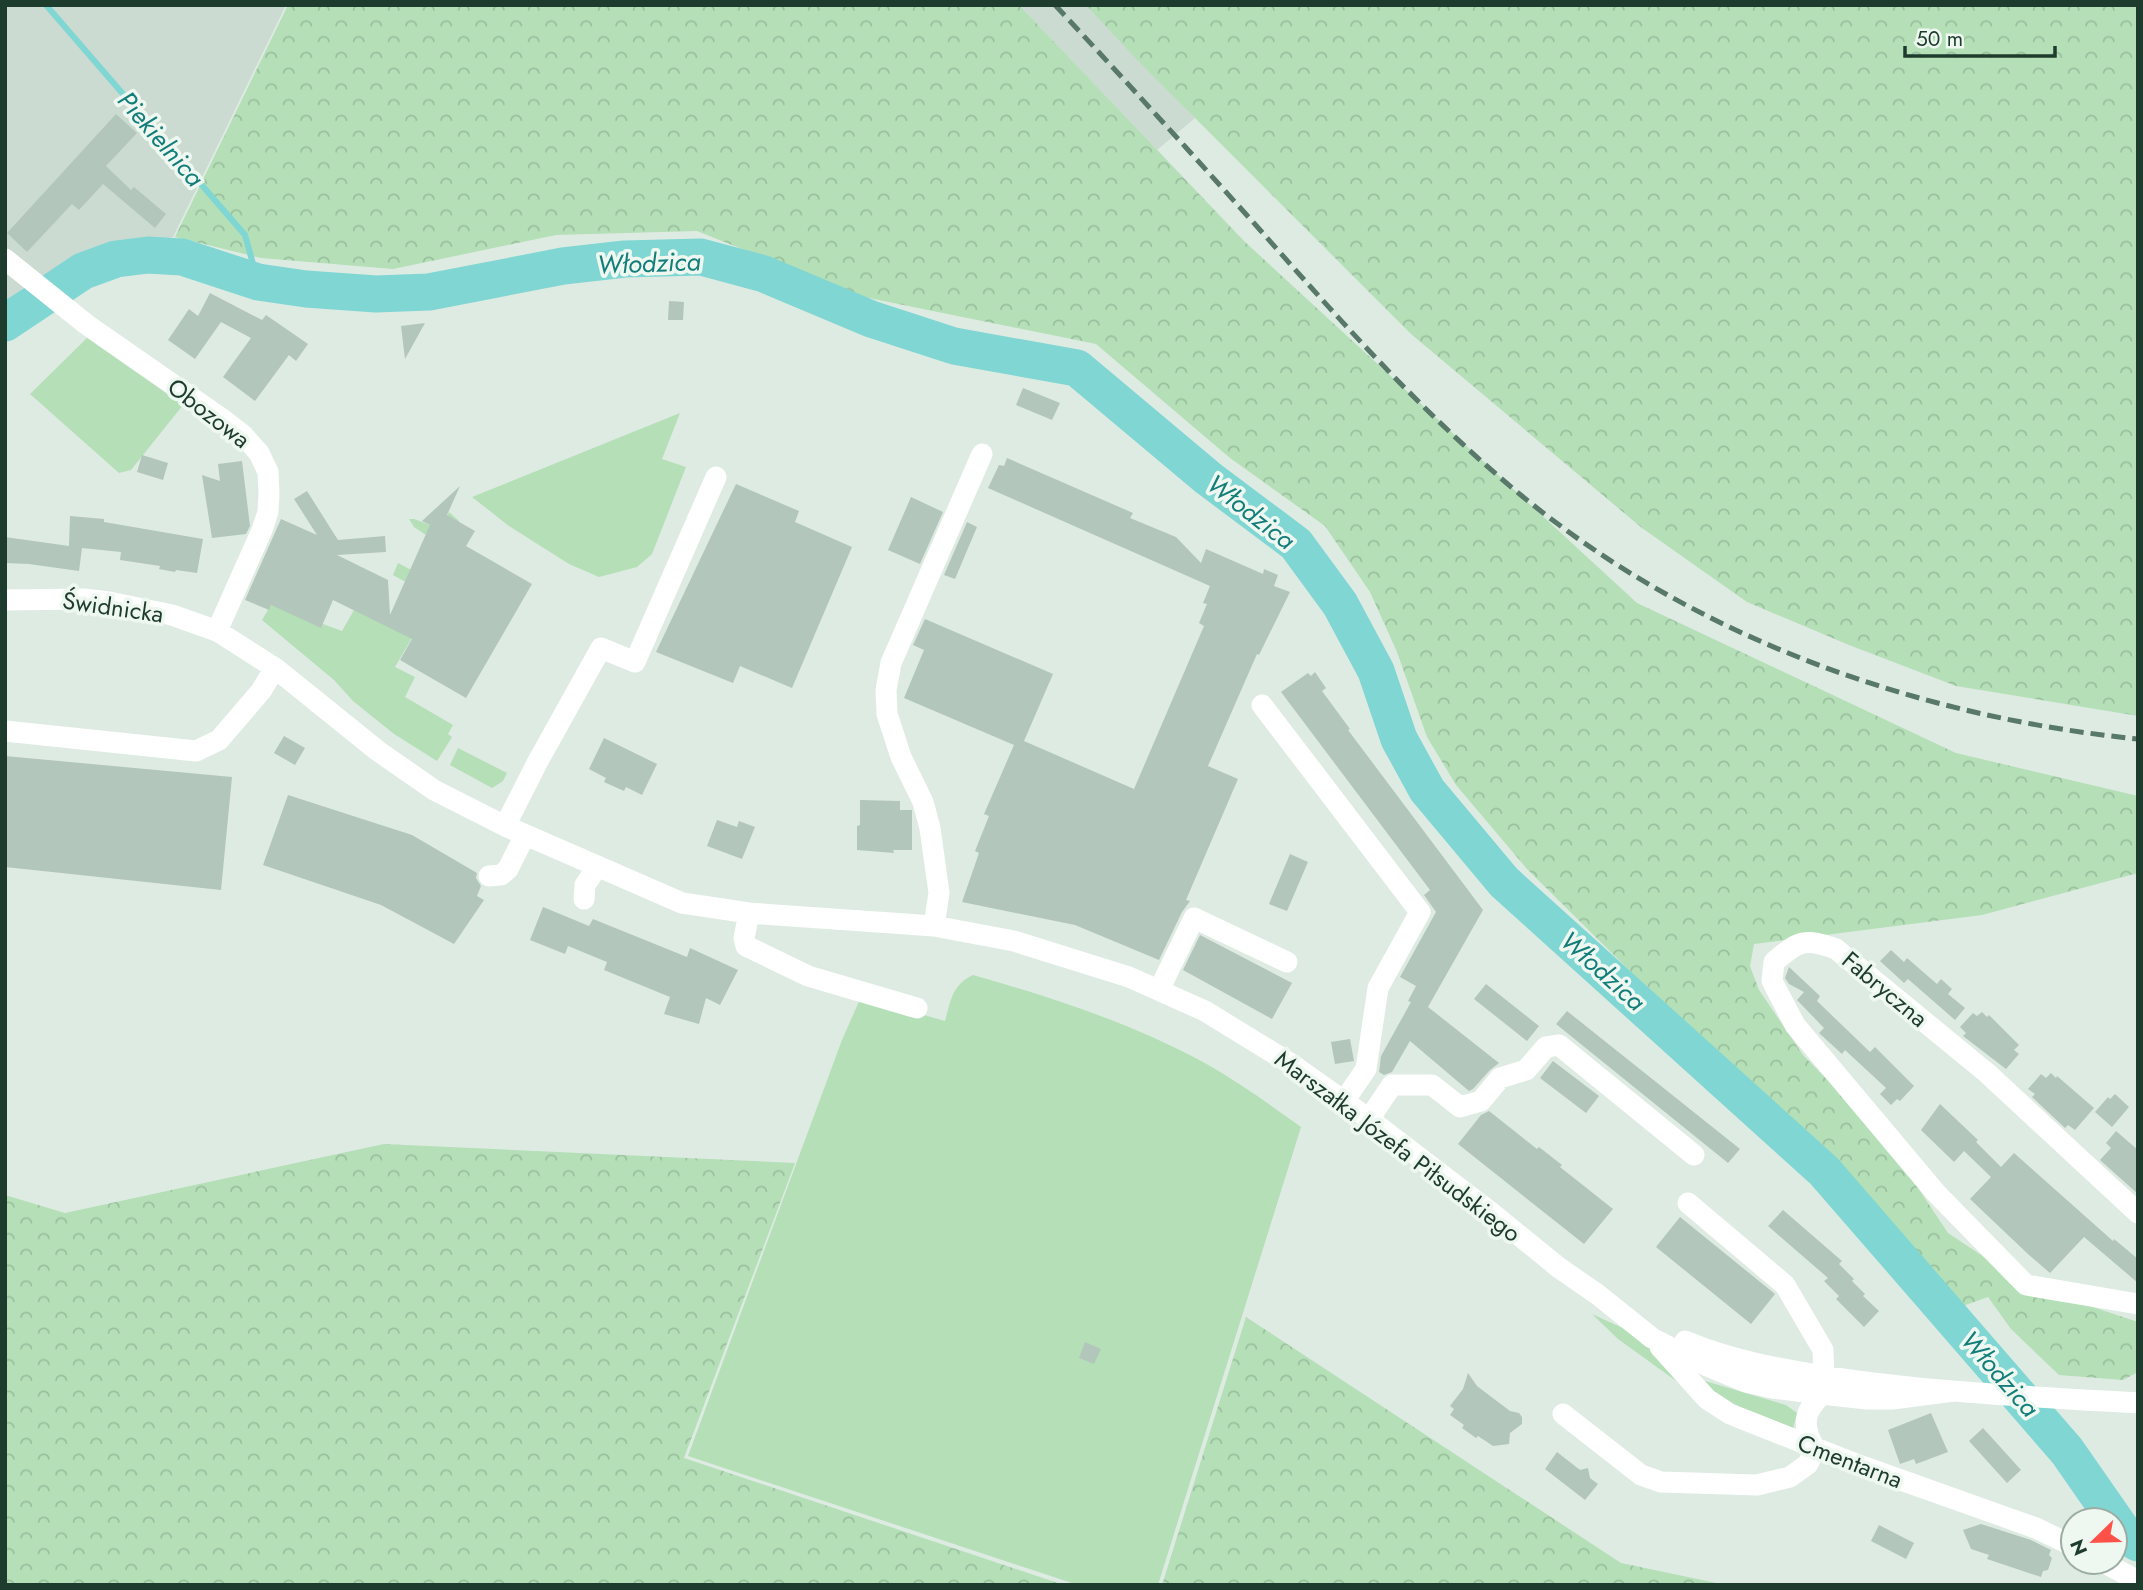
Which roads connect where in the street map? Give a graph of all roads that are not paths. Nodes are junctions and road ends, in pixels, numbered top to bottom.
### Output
1 (5, 258) edge
2 (982, 454) dead end
3 (716, 477) dead end
4 (5, 600) edge
5 (217, 631) junction
6 (275, 668) junction
7 (1262, 705) dead end
8 (5, 731) edge
9 (505, 826) junction
10 (525, 835) junction
11 (597, 867) junction
12 (489, 876) dead end
13 (584, 899) dead end
14 (748, 913) junction
15 (934, 926) junction
16 (1286, 962) dead end
17 (1159, 990) junction
18 (917, 1008) dead end
19 (1345, 1101) junction
20 (1369, 1119) junction
21 (1694, 1155) dead end
22 (1688, 1203) dead end
23 (2138, 1213) edge
24 (2138, 1304) edge
25 (1611, 1305) junction
26 (1652, 1338) junction
27 (1823, 1385) junction
28 (1954, 1391) junction
29 (2138, 1403) edge
30 (1563, 1414) dead end
31 (1815, 1448) junction
32 (2059, 1539) edge

1 - 5 street, Obozowa
2 - 15 street
3 - 9 street
4 - 5 street, Świdnicka
5 - 6 street, Marszałka Józefa Piłsudskiego
6 - 8 street
6 - 9 street, Marszałka Józefa Piłsudskiego
7 - 19 street
9 - 10 street, Marszałka Józefa Piłsudskiego
10 - 11 street, Marszałka Józefa Piłsudskiego
10 - 12 street
11 - 13 street
11 - 14 street, Marszałka Józefa Piłsudskiego
14 - 15 street, Marszałka Józefa Piłsudskiego
14 - 18 street
15 - 17 street, Marszałka Józefa Piłsudskiego
16 - 17 street
17 - 19 street, Marszałka Józefa Piłsudskiego
19 - 20 street, Marszałka Józefa Piłsudskiego
20 - 21 street
20 - 25 street, Marszałka Józefa Piłsudskiego
22 - 27 street
23 - 24 street, Fabryczna
25 - 26 street, Marszałka Józefa Piłsudskiego
25 - 27 street, Marszałka Józefa Piłsudskiego
26 - 27 street, Marszałka Józefa Piłsudskiego
26 - 31 street, Cmentarna
27 - 28 street
27 - 28 street, Marszałka Józefa Piłsudskiego
27 - 31 street
28 - 29 street
30 - 31 street
31 - 32 street, Cmentarna

